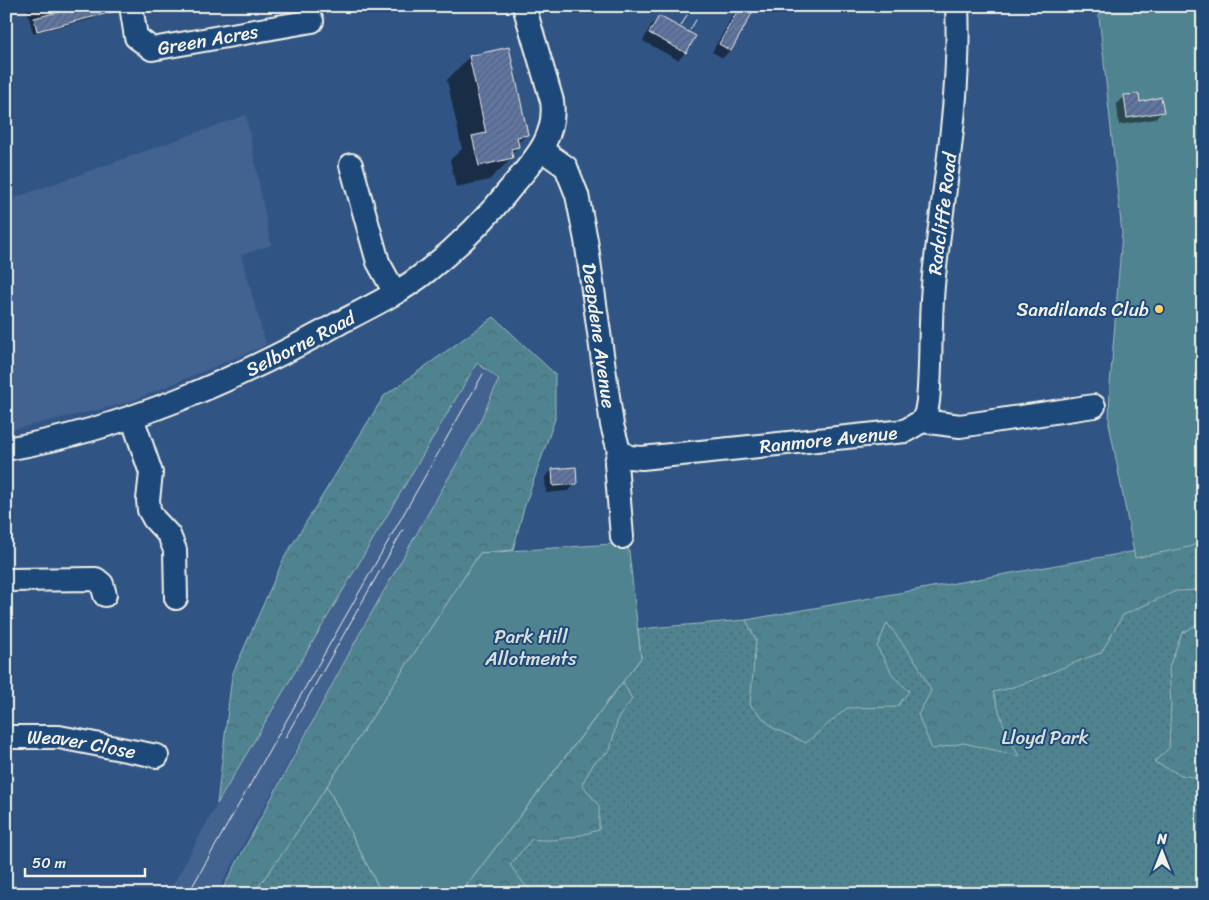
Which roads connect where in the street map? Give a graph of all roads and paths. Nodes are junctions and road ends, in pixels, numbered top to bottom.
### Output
1 (130, 6) edge
2 (524, 6) edge
3 (957, 6) edge
4 (312, 20) dead end
5 (542, 150) junction
6 (351, 165) dead end
7 (395, 292) junction
8 (1094, 406) dead end
9 (132, 417) junction
10 (922, 421) junction
11 (6, 449) edge
12 (620, 452) junction
13 (622, 537) dead end
14 (6, 580) edge
15 (105, 595) dead end
16 (176, 598) dead end
17 (6, 737) edge
18 (157, 756) dead end

1 - 4 street, Green Acres
2 - 5 street, Selborne Road
3 - 10 street, Radcliffe Road
5 - 7 street, Selborne Road
5 - 12 street, Deepdene Avenue
6 - 7 street
7 - 9 street, Selborne Road
8 - 10 street, Ranmore Avenue
9 - 11 street, Selborne Road
9 - 16 street
10 - 12 street, Ranmore Avenue
12 - 13 street, Deepdene Avenue
14 - 15 street
17 - 18 street, Weaver Close

